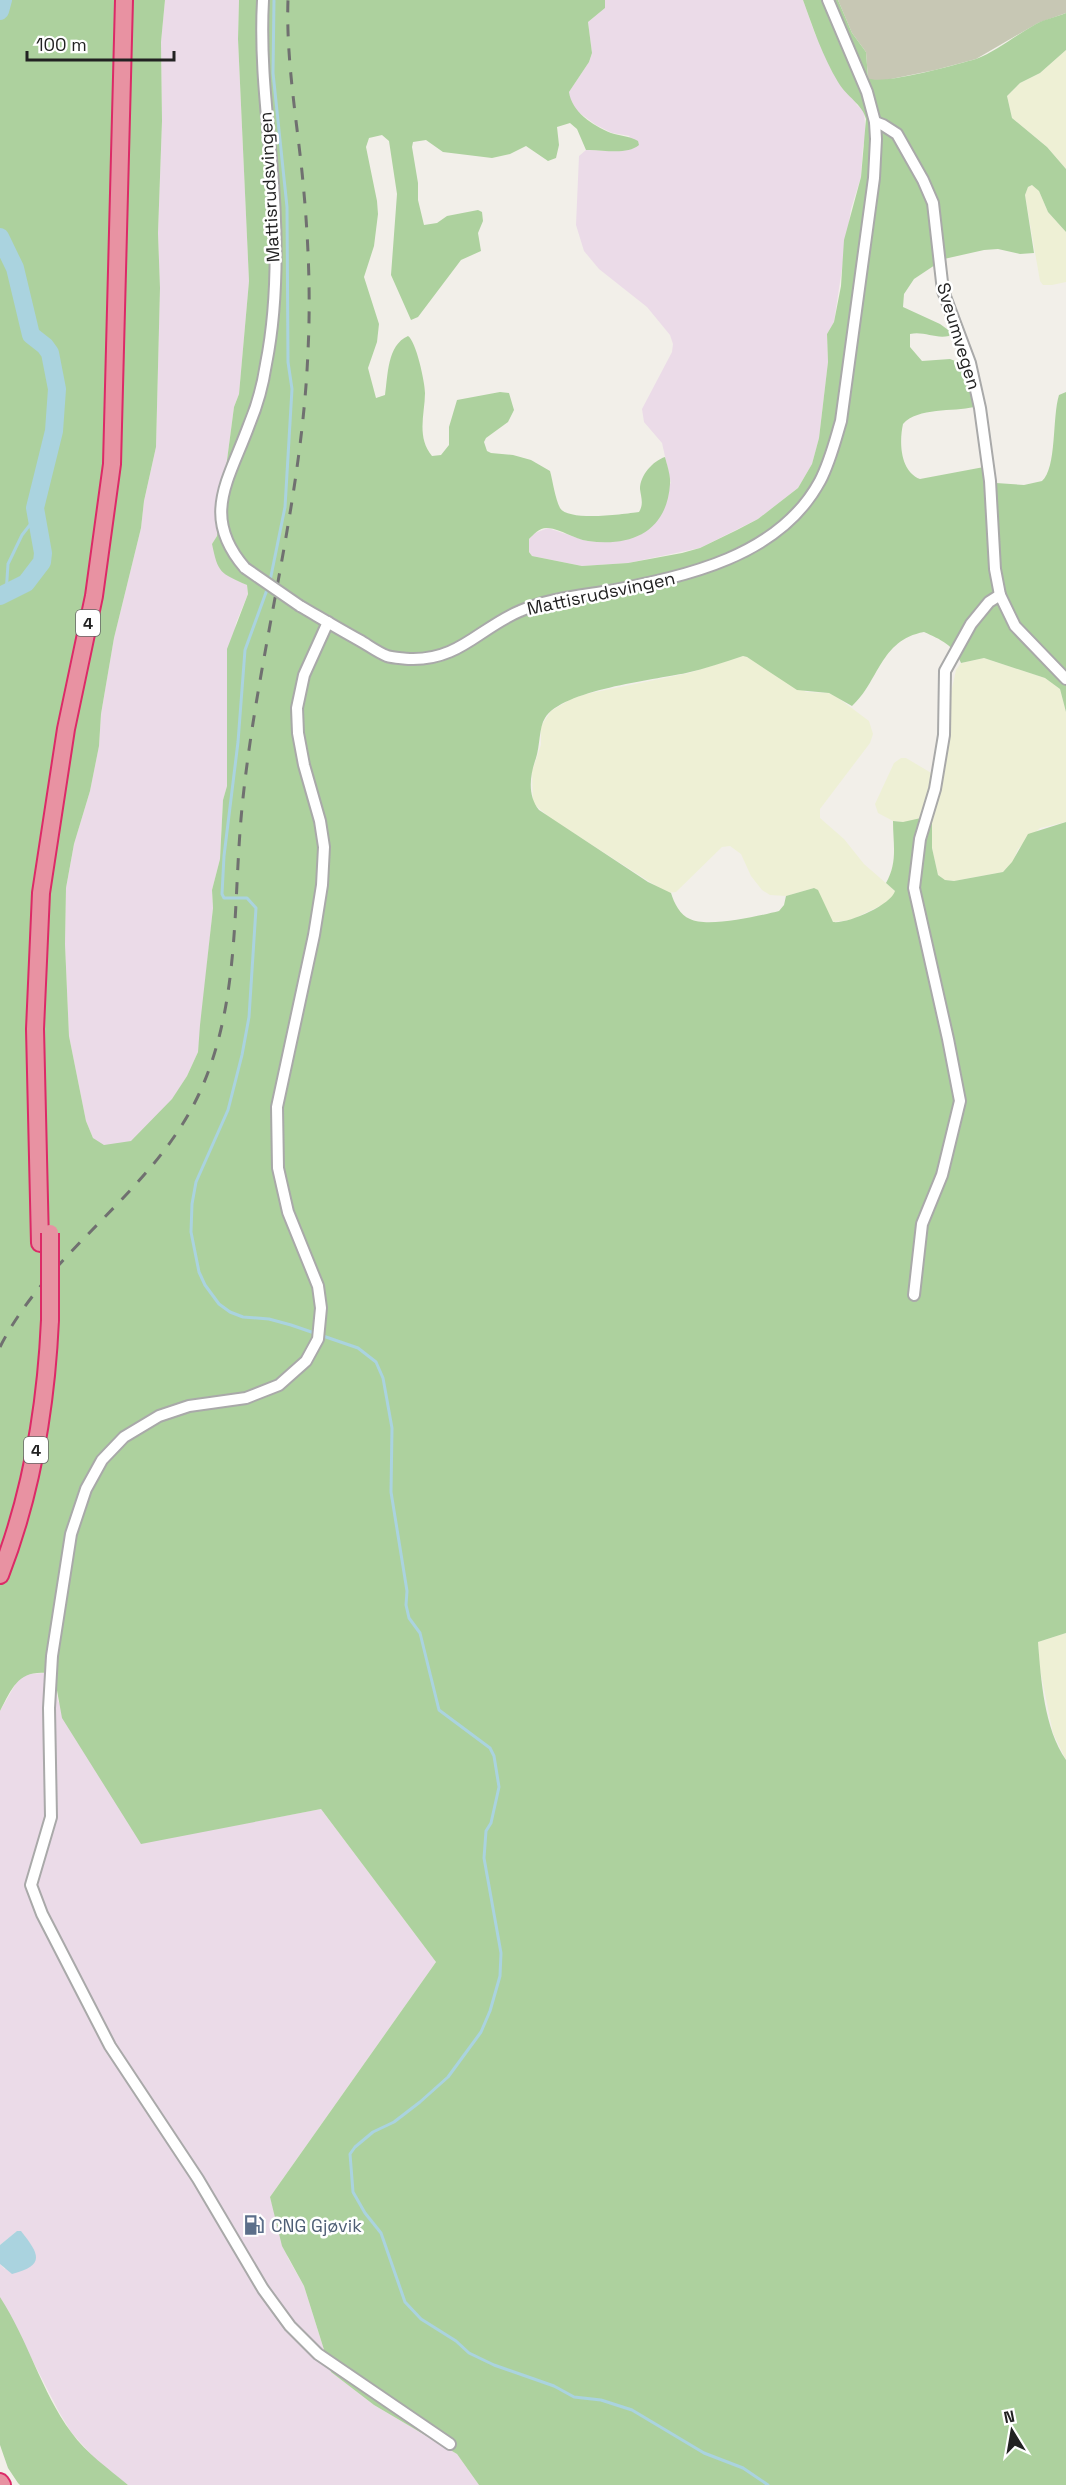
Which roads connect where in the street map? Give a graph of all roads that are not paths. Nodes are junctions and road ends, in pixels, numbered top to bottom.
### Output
1 (124, 0) edge
2 (133, 0) edge
3 (263, 0) edge
4 (828, 0) edge
5 (874, 122) junction
6 (1000, 595) junction
7 (328, 622) junction
8 (1066, 679) edge
9 (45, 1238) junction
10 (914, 1295) dead end
11 (45, 1324) junction
12 (0, 1549) edge
13 (0, 1575) edge
14 (450, 2444) dead end

1 - 9 highway, 4
2 - 9 highway, 4
3 - 7 street, Mattisrudsvingen, bridge
4 - 5 street
5 - 6 street, Sveumvegen
5 - 7 street, Mattisrudsvingen
6 - 8 street, Sveumvegen
6 - 10 street
7 - 14 street
9 - 11 highway, 4
11 - 12 highway, 4
11 - 13 highway, 4

